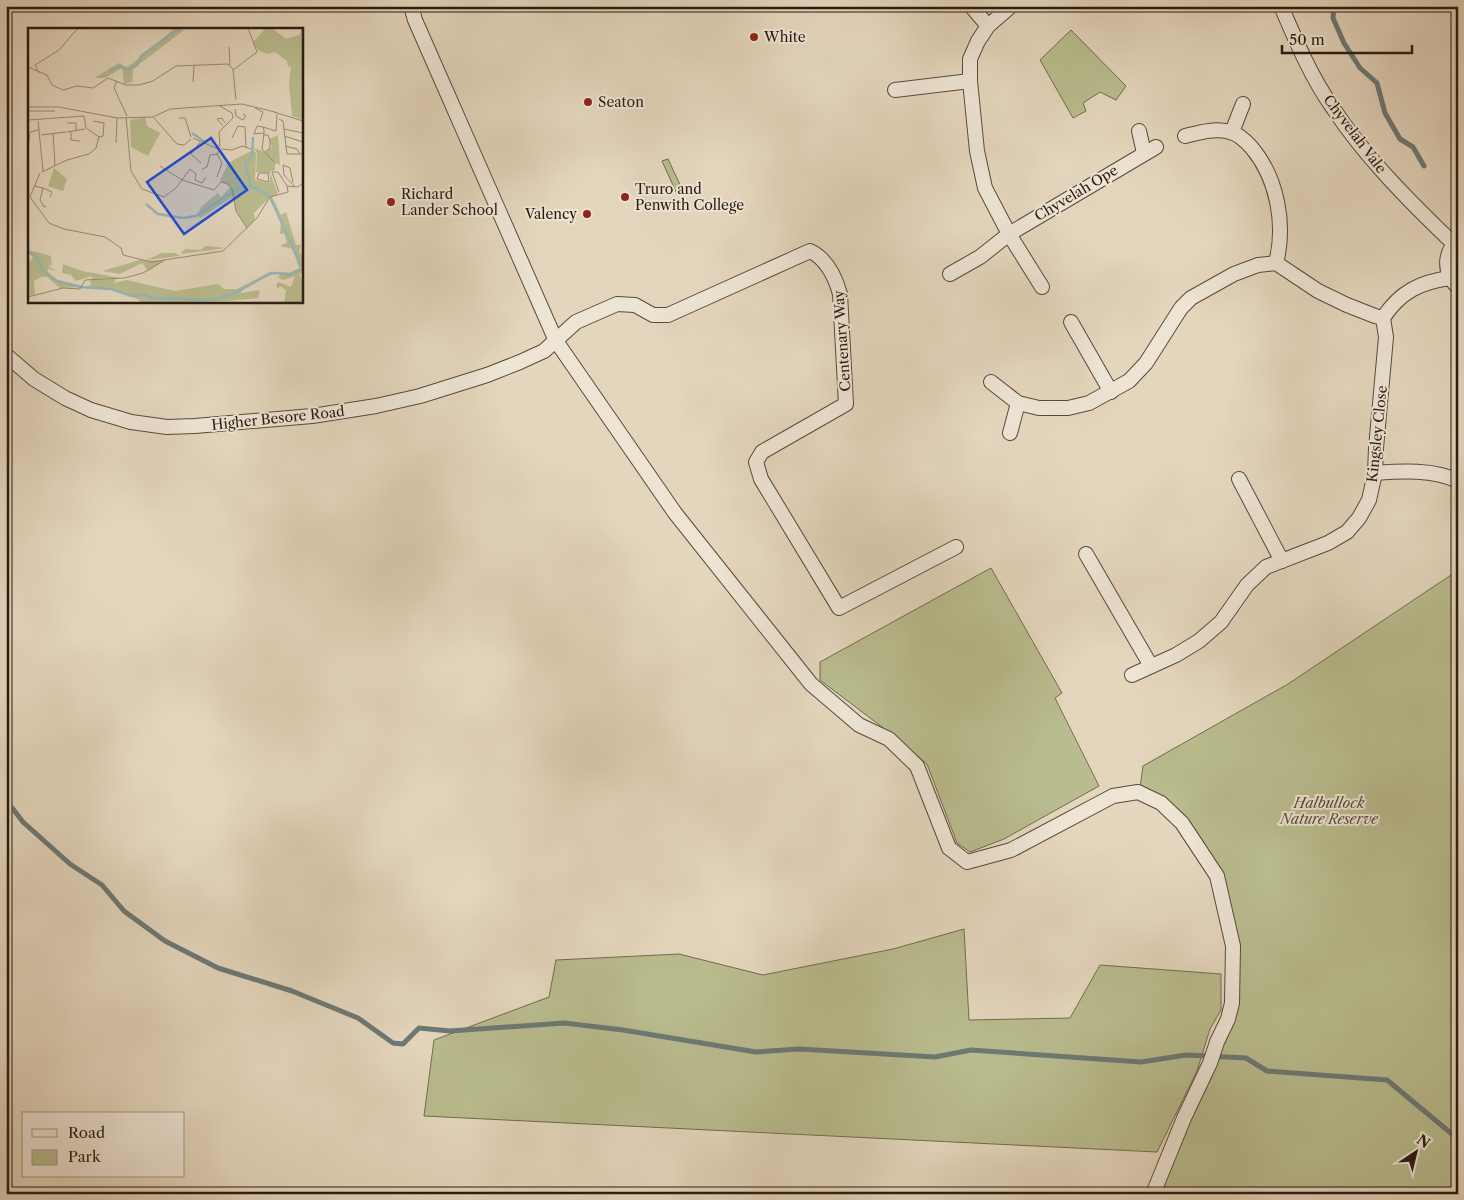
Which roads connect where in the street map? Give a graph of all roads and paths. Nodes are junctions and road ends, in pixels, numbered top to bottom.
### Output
1 (411, 6) edge
2 (971, 6) edge
3 (1012, 6) edge
4 (1281, 6) edge
5 (988, 26) junction
6 (970, 82) junction
7 (895, 90) dead end
8 (1243, 104) dead end
9 (1139, 131) dead end
10 (1232, 132) junction
11 (1186, 136) dead end
12 (1010, 234) junction
13 (1456, 243) edge
14 (1276, 263) junction
15 (950, 274) dead end
16 (1454, 282) edge
17 (1042, 287) dead end
18 (1383, 318) junction
19 (1071, 322) dead end
20 (556, 340) junction
21 (6, 355) edge
22 (991, 382) dead end
23 (1111, 392) junction
24 (1018, 403) junction
25 (1010, 433) dead end
26 (1375, 473) junction
27 (1239, 479) dead end
28 (1458, 481) edge
29 (956, 546) dead end
30 (1086, 554) dead end
31 (1282, 561) junction
32 (1151, 666) junction
33 (1132, 675) dead end
34 (1153, 1194) edge

1 - 20 street
2 - 5 street
3 - 5 street
4 - 13 street, Chyvelah Vale
5 - 6 street
6 - 7 street
6 - 12 street
8 - 10 street
9 - 12 street, Chyvelah Ope
10 - 11 street
10 - 14 street
12 - 15 street, Chyvelah Ope
12 - 17 street
13 - 16 street, Chyvelah Vale
14 - 18 street
14 - 23 street
16 - 18 street
18 - 26 street, Kingsley Close
19 - 23 street
20 - 21 street, Higher Besore Road
20 - 29 street, Centenary Way
20 - 34 street
22 - 24 street
23 - 24 street
24 - 25 street
26 - 28 street
26 - 31 street, Kingsley Close
27 - 31 street
30 - 32 street
31 - 32 street, Kingsley Close
32 - 33 street, Kingsley Close

